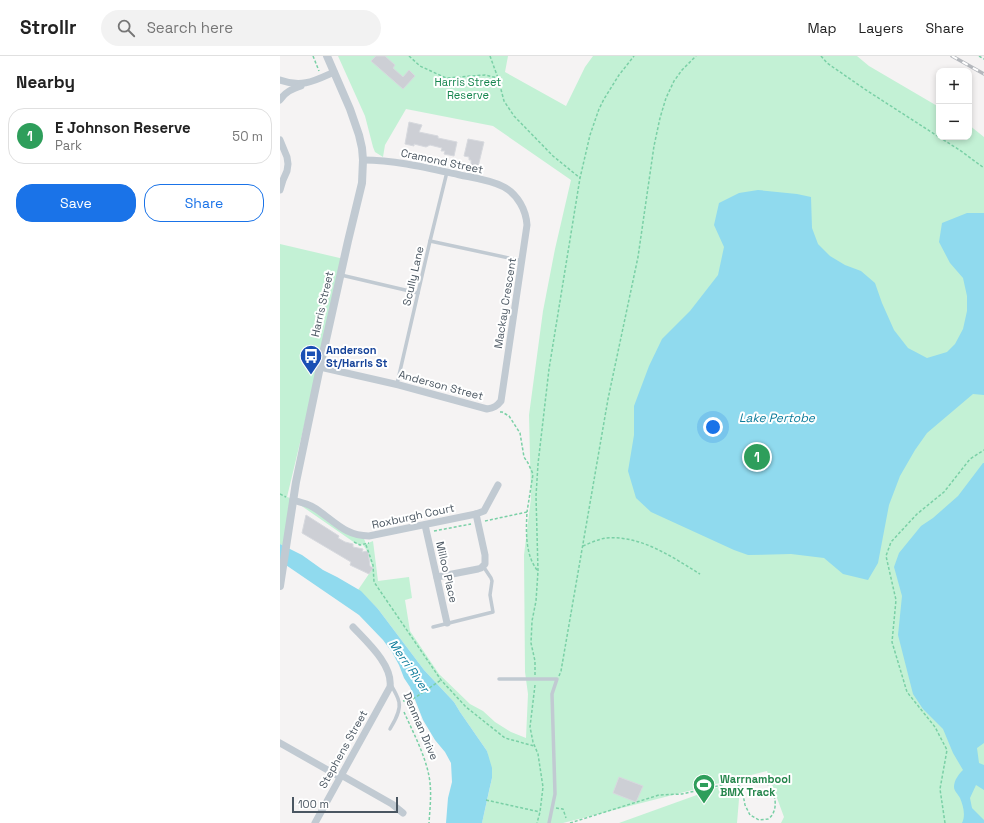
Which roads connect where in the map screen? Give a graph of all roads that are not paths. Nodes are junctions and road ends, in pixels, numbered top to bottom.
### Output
1 (327, 56) edge
2 (334, 72) junction
3 (280, 80) edge
4 (313, 82) junction
5 (280, 85) edge
6 (280, 100) edge
7 (280, 140) edge
8 (363, 160) junction
9 (447, 172) junction
10 (280, 190) edge
11 (513, 194) joint
12 (430, 241) junction
13 (523, 261) junction
14 (340, 274) junction
15 (418, 293) junction
16 (320, 367) junction
17 (397, 384) junction
18 (490, 408) joint
19 (498, 485) dead end
20 (293, 500) junction
21 (476, 514) junction
22 (425, 525) junction
23 (483, 566) junction
24 (438, 577) junction
25 (280, 586) edge
26 (447, 623) junction
27 (433, 626) dead end
28 (353, 627) dead end
29 (499, 679) dead end
30 (390, 684) junction
31 (390, 729) dead end
32 (280, 743) edge
33 (341, 776) junction
34 (403, 813) dead end
35 (315, 823) edge
36 (549, 823) edge

1 - 2 street, Harris Street
2 - 4 street
2 - 8 street, Harris Street
3 - 4 street
4 - 6 street
5 - 6 street
7 - 10 street
8 - 9 street, Cramond Street
8 - 14 street, Harris Street
9 - 11 street, Cramond Street
9 - 12 lane, Scully Lane
11 - 13 street, Mackay Crescent
12 - 13 lane
12 - 15 lane, Scully Lane
13 - 18 street, Mackay Crescent
14 - 15 lane
14 - 16 street, Harris Street
15 - 17 lane, Scully Lane
16 - 17 street, Anderson Street
16 - 20 street, Harris Street
17 - 18 street, Anderson Street
19 - 21 street
20 - 22 street, Roxburgh Court
20 - 25 street, Harris Street
21 - 22 street, Roxburgh Court
21 - 23 street
22 - 24 street, Milloo Place
23 - 24 street
23 - 26 lane
24 - 26 street, Milloo Place
26 - 27 lane
28 - 30 street, Denman Drive
29 - 36 lane
30 - 31 lane, Denman Drive
30 - 33 street, Stephens Street
32 - 33 street
33 - 34 street
33 - 35 street, Stephens Street

